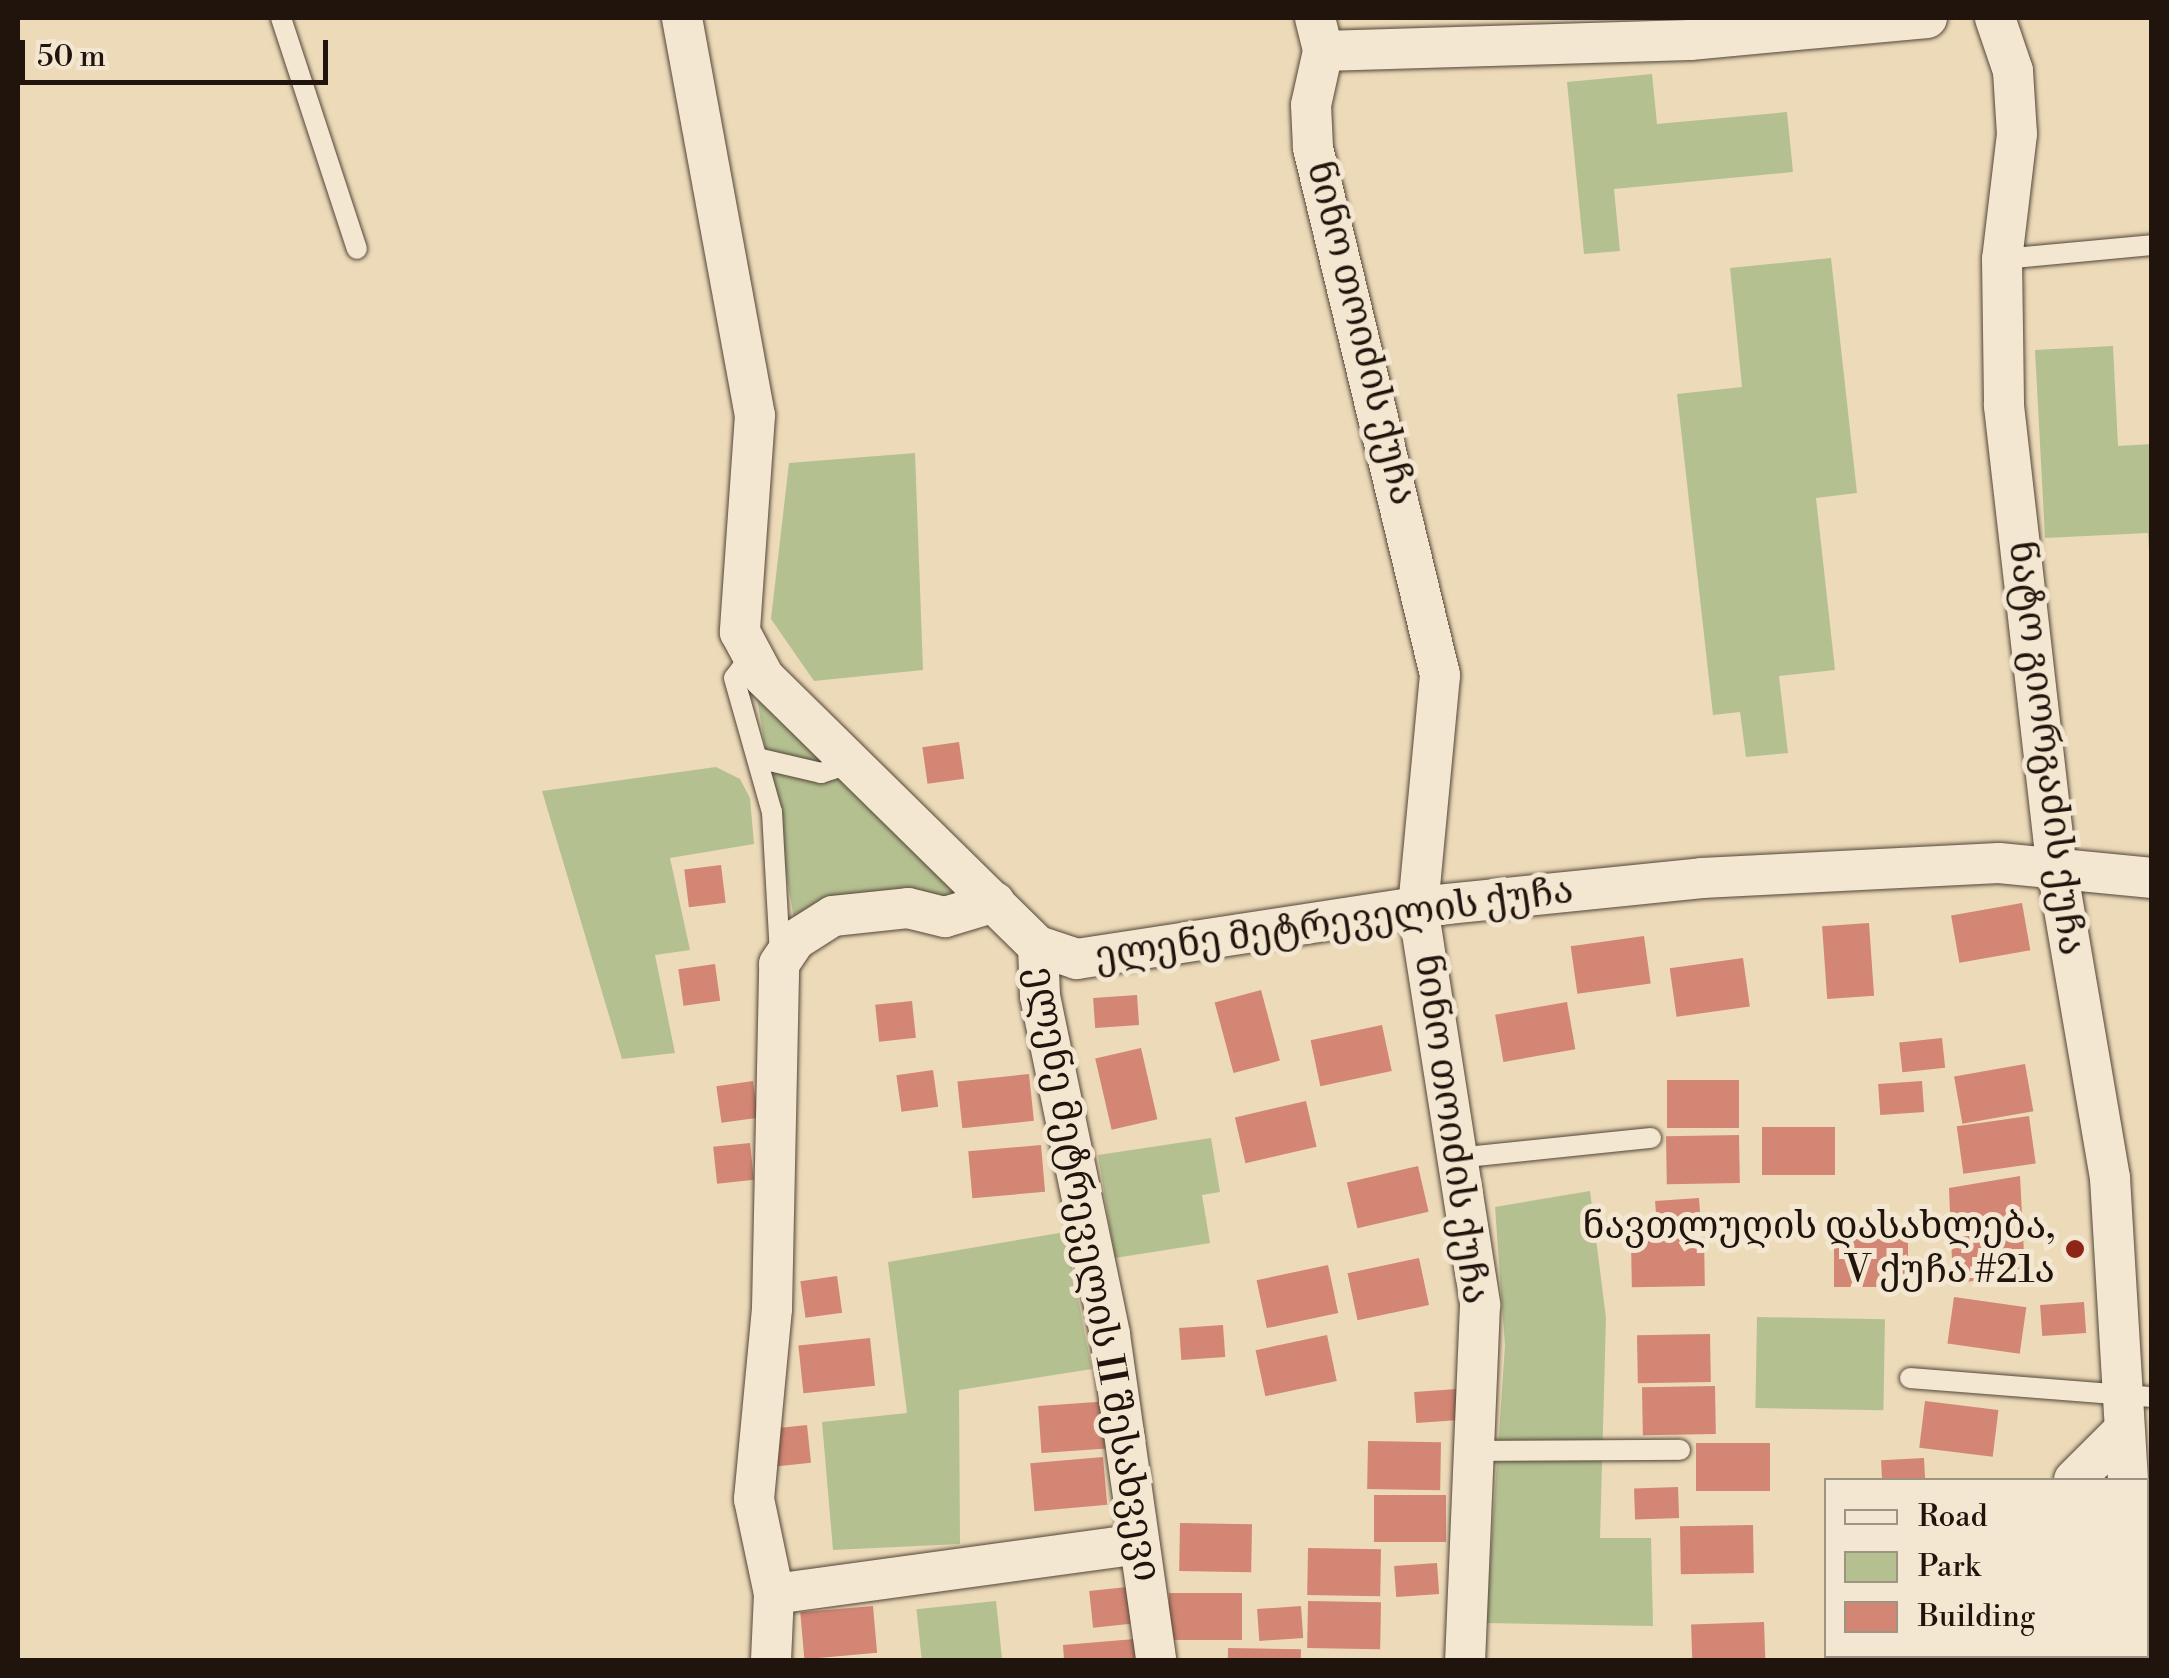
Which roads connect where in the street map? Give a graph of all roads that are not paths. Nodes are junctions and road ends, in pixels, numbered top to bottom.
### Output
1 (280, 18) edge
2 (682, 18) edge
3 (1927, 18) edge
4 (1995, 18) edge
5 (1319, 34) edge
6 (2152, 246) edge
7 (357, 249) dead end
8 (2002, 259) junction
9 (750, 657) junction
10 (757, 758) junction
11 (849, 764) junction
12 (2057, 868) junction
13 (2152, 878) edge
14 (995, 902) junction
15 (1418, 906) junction
16 (1038, 946) junction
17 (780, 964) junction
18 (1651, 1138) dead end
19 (1457, 1158) junction
20 (1910, 1378) dead end
21 (2133, 1408) edge
22 (1680, 1450) dead end
23 (1474, 1451) junction
24 (2076, 1478) edge
25 (2128, 1478) edge
26 (1139, 1544) junction
27 (774, 1594) junction
28 (772, 1660) edge
29 (1156, 1660) edge
30 (1465, 1660) edge

1 - 7 lane
2 - 9 street
3 - 5 street
4 - 8 street, ნატო გიორგაძის ქუჩა
5 - 15 street, ნინო თოიძის ქუჩა
6 - 8 lane
8 - 12 street, ნატო გიორგაძის ქუჩა
9 - 10 lane
9 - 11 street, ელენე მეტრეველის ქუჩა
10 - 11 lane
10 - 17 lane
11 - 14 street, ელენე მეტრეველის ქუჩა
12 - 13 street, ელენე მეტრეველის ქუჩა
12 - 15 street, ელენე მეტრეველის ქუჩა
12 - 21 street, ნატო გიორგაძის ქუჩა
14 - 16 street, ელენე მეტრეველის ქუჩა
14 - 17 street
15 - 16 street, ელენე მეტრეველის ქუჩა
15 - 19 street, ნინო თოიძის ქუჩა
16 - 26 street, ელენე მეტრეველის II შესახვევი
17 - 27 street
18 - 19 lane
19 - 23 street, ნინო თოიძის ქუჩა
20 - 21 lane
21 - 24 street
21 - 25 street, ნატო გიორგაძის ქუჩა
22 - 23 lane
23 - 30 street, ნინო თოიძის ქუჩა
26 - 27 street
26 - 29 street, ელენე მეტრეველის II შესახვევი
27 - 28 street

